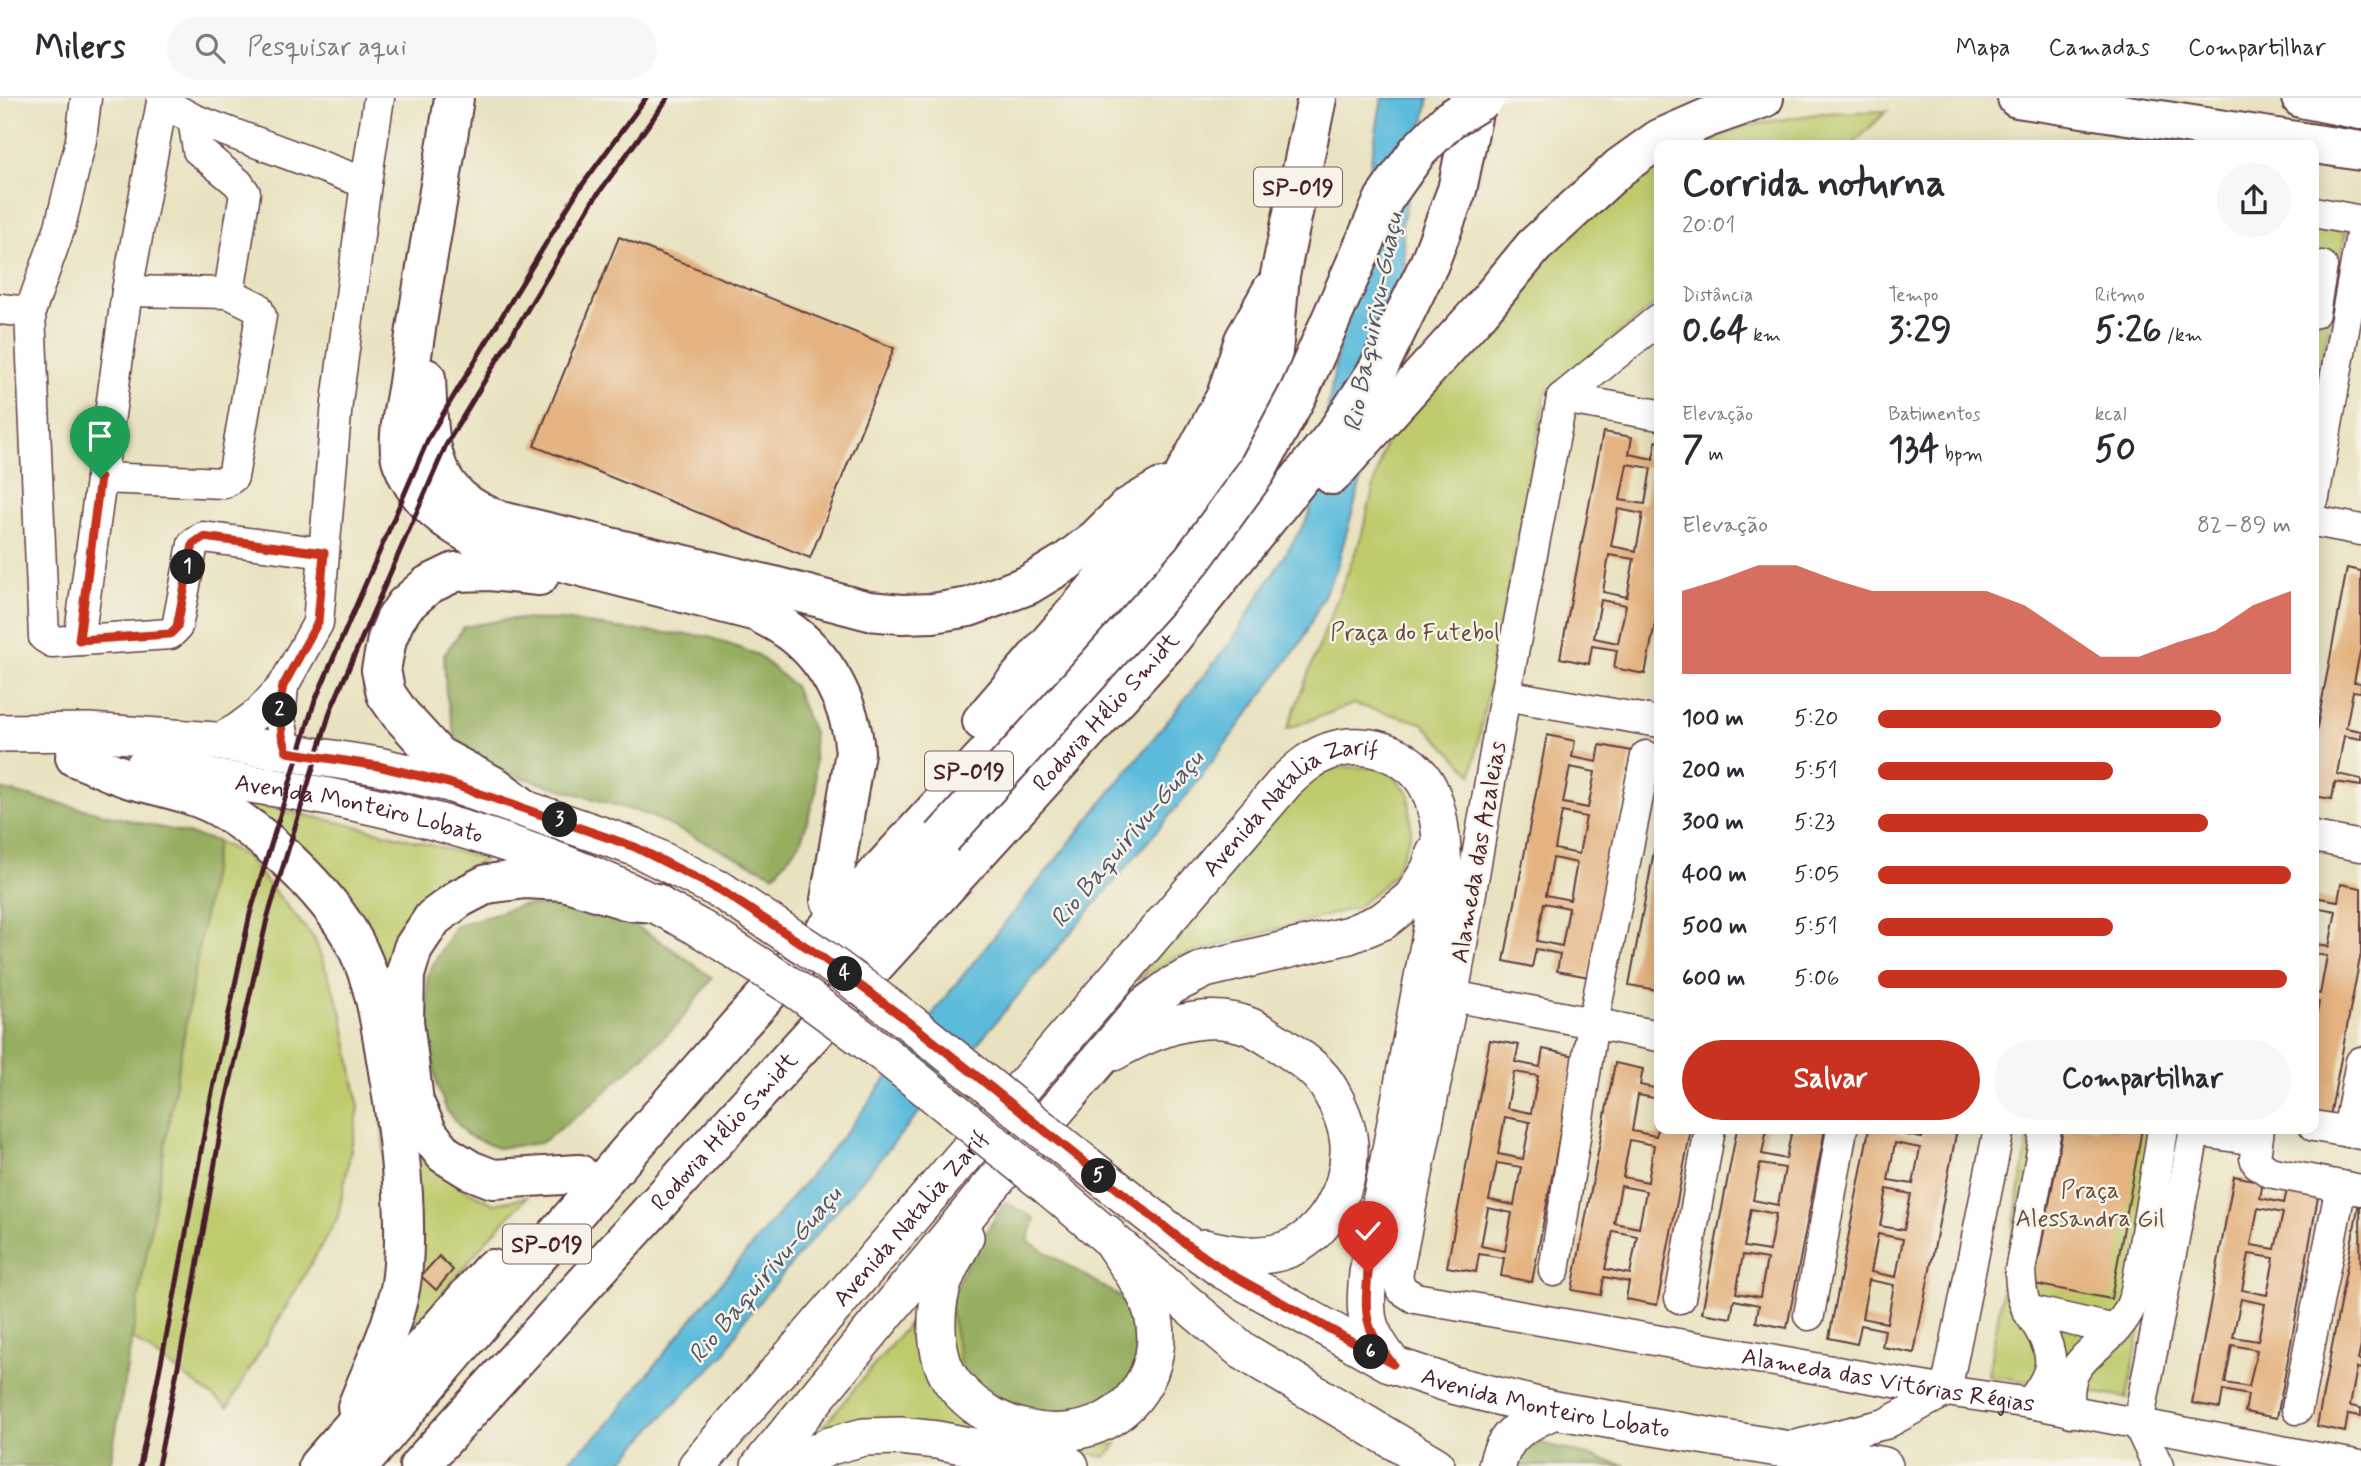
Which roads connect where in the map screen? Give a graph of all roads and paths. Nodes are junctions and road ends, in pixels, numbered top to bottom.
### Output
1 (86, 98) edge
2 (379, 98) edge
3 (454, 98) edge
4 (1317, 98) edge
5 (1476, 98) edge
6 (1485, 98) edge
7 (1764, 98) edge
8 (2017, 98) edge
9 (2301, 98) edge
10 (162, 100) edge
11 (2361, 110) edge
12 (193, 119) junction
13 (1658, 140) edge
14 (2290, 140) edge
15 (1654, 143) edge
16 (2319, 145) edge
17 (2361, 151) edge
18 (366, 183) junction
19 (2319, 213) edge
20 (2361, 221) edge
21 (2361, 235) edge
22 (2319, 266) edge
23 (2354, 272) junction
24 (1280, 275) junction
25 (127, 290) junction
26 (229, 293) junction
27 (0, 309) edge
28 (30, 312) junction
29 (417, 317) junction
30 (1654, 323) edge
31 (1562, 398) junction
32 (1654, 414) edge
33 (2319, 469) edge
34 (1184, 475) junction
35 (100, 478) junction
36 (2319, 522) edge
37 (2361, 530) edge
38 (324, 553) junction
39 (670, 590) junction
40 (79, 640) junction
41 (1159, 652) junction
42 (283, 686) junction
43 (1505, 695) junction
44 (1654, 721) edge
45 (0, 735) edge
46 (215, 741) junction
47 (287, 752) junction
48 (1646, 756) dead end
49 (75, 757) junction
50 (521, 806) junction
51 (1441, 834) junction
52 (2319, 838) edge
53 (2361, 846) edge
54 (913, 872) junction
55 (830, 900) junction
56 (656, 903) junction
57 (1453, 996) junction
58 (1593, 1023) junction
59 (739, 1025) junction
60 (1654, 1035) edge
61 (1097, 1061) junction
62 (2361, 1062) edge
63 (781, 1068) junction
64 (2319, 1127) edge
65 (2354, 1133) edge
66 (1709, 1134) edge
67 (1841, 1134) edge
68 (1998, 1134) edge
69 (2045, 1134) edge
70 (2163, 1134) edge
71 (2194, 1134) edge
72 (2258, 1134) edge
73 (579, 1174) junction
74 (2351, 1188) edge
75 (985, 1193) junction
76 (1106, 1233) junction
77 (1185, 1243) junction
78 (1554, 1271) dead end
79 (1415, 1298) joint
80 (1680, 1298) dead end
81 (2027, 1310) junction
82 (1809, 1315) dead end
83 (2115, 1330) junction
84 (2050, 1348) junction
85 (2085, 1356) junction
86 (1393, 1364) junction
87 (783, 1367) junction
88 (1947, 1391) junction
89 (2030, 1403) junction
90 (2297, 1409) dead end
91 (1554, 1410) junction
92 (2071, 1412) junction
93 (2138, 1424) junction
94 (353, 1449) edge
95 (1777, 1449) junction
96 (317, 1466) edge
97 (419, 1466) edge
98 (697, 1466) edge
99 (719, 1466) edge
100 (760, 1466) edge
101 (789, 1466) edge
102 (1070, 1466) edge
103 (1436, 1466) edge
104 (1497, 1466) edge
105 (1884, 1466) edge
106 (2158, 1466) edge
107 (2360, 1466) edge

1 - 28 street
2 - 18 street
3 - 29 highway
4 - 24 highway, SP-019
5 - 41 highway, Rodovia Hélio Smidt / SP-019
6 - 54 highway, bridge
7 - 13 highway
8 - 14 highway
9 - 11 highway
10 - 12 street
10 - 25 street
12 - 18 street
12 - 26 street
15 - 41 highway
16 - 17 highway
18 - 38 street
19 - 20 street
21 - 23 street
22 - 23 street
23 - 33 street
24 - 34 highway, SP-019
24 - 59 highway, SP-019
25 - 26 street
25 - 35 street
26 - 35 street
27 - 28 street
28 - 40 street
29 - 34 highway
29 - 39 highway
30 - 31 street
31 - 32 street
31 - 43 street, Alameda das Azaleias
34 - 55 highway, SP-019
35 - 40 street
36 - 37 street
38 - 40 street
38 - 42 street
39 - 50 highway
39 - 55 highway
41 - 63 highway, Rodovia Hélio Smidt / SP-019
42 - 46 street
42 - 47 street
43 - 44 street
43 - 57 street, Alameda das Azaleias
45 - 46 main road, Avenida Monteiro Lobato
45 - 49 main road, Avenida Monteiro Lobato
46 - 47 main road, Avenida Monteiro Lobato
47 - 50 main road, Avenida Monteiro Lobato
48 - 58 street
49 - 56 main road, Avenida Monteiro Lobato
49 - 94 highway
50 - 77 main road, Avenida Monteiro Lobato, bridge
51 - 61 main road, Avenida Natalia Zarif
51 - 86 main road
51 - 87 main road, Avenida Natalia Zarif
52 - 53 street
54 - 59 highway
54 - 63 highway
55 - 73 highway, SP-019
56 - 73 highway
56 - 76 main road, Avenida Monteiro Lobato, bridge
57 - 58 street
57 - 79 street, Alameda das Azaleias
58 - 60 street
58 - 78 street
59 - 94 highway, SP-019
61 - 75 main road, Avenida Natalia Zarif
61 - 77 main road
62 - 65 street
63 - 97 highway, Rodovia Hélio Smidt / SP-019
64 - 65 street
66 - 80 street
67 - 82 street
68 - 88 street
69 - 81 street
70 - 83 street
71 - 93 street
72 - 74 street
73 - 94 highway, SP-019
74 - 90 street
75 - 76 main road
75 - 100 main road, Avenida Natalia Zarif
76 - 103 main road
77 - 86 main road, Avenida Monteiro Lobato
79 - 88 street, Alameda das Vitórias Régias
81 - 83 street
81 - 84 street
83 - 85 street
84 - 85 street
84 - 89 street
85 - 92 street
86 - 91 main road, Avenida Monteiro Lobato
87 - 98 main road, Avenida Natalia Zarif
87 - 99 street
88 - 89 street, Alameda das Vitórias Régias
88 - 95 street
89 - 92 street, Alameda das Vitórias Régias
91 - 95 main road, Avenida Monteiro Lobato
91 - 104 main road
92 - 93 street, Alameda das Vitórias Régias
93 - 106 street
93 - 107 street, Alameda das Vitórias Régias
94 - 96 highway, SP-019
95 - 105 main road, Avenida Monteiro Lobato
101 - 102 main road

